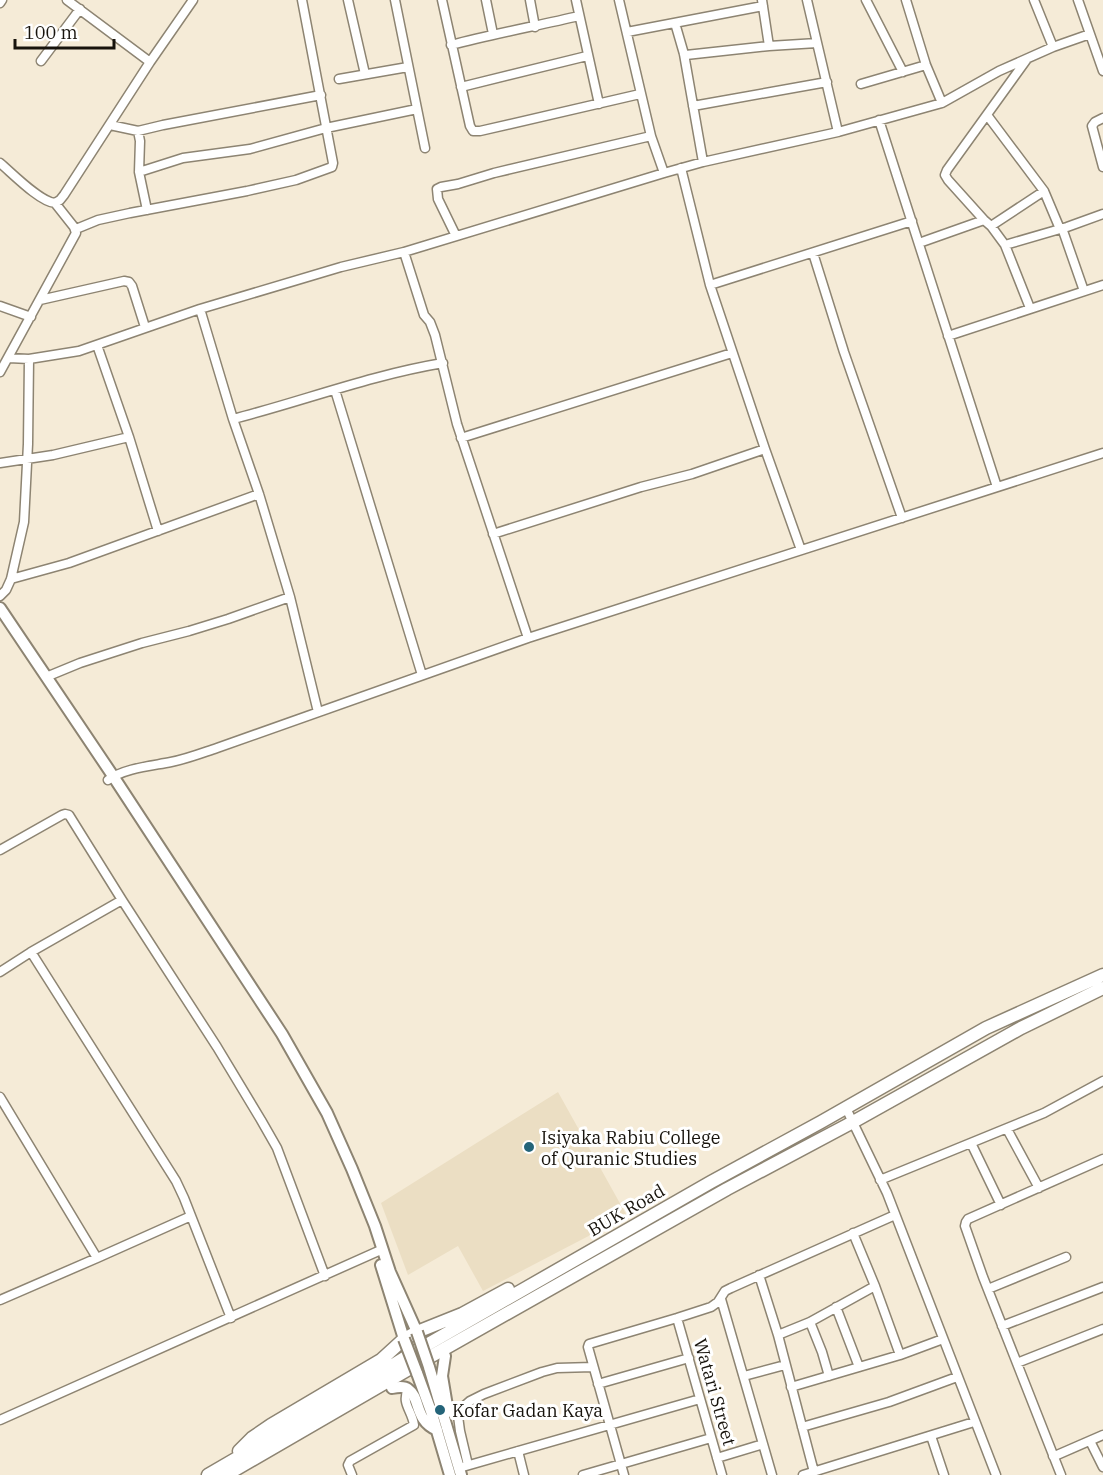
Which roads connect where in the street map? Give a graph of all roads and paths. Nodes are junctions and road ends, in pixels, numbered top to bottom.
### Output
1 (68, 0) edge
2 (193, 0) edge
3 (302, 0) edge
4 (348, 0) edge
5 (395, 0) edge
6 (442, 0) edge
7 (486, 0) edge
8 (530, 0) edge
9 (576, 0) edge
10 (619, 0) edge
11 (807, 0) edge
12 (866, 0) edge
13 (906, 0) edge
14 (1034, 0) edge
15 (1078, 0) edge
16 (762, 3) edge
17 (80, 9) junction
18 (579, 16) junction
19 (675, 23) junction
20 (535, 27) junction
21 (627, 32) junction
22 (493, 34) junction
23 (1090, 34) junction
24 (817, 43) junction
25 (451, 45) junction
26 (769, 46) junction
27 (1053, 46) junction
28 (1100, 48) edge
29 (684, 54) junction
30 (587, 56) junction
31 (1028, 58) junction
32 (41, 61) dead end
33 (150, 62) junction
34 (926, 65) junction
35 (408, 67) junction
36 (1103, 71) edge
37 (903, 72) junction
38 (364, 75) junction
39 (339, 79) dead end
40 (827, 82) junction
41 (861, 84) dead end
42 (461, 87) junction
43 (640, 94) junction
44 (321, 95) junction
45 (942, 103) junction
46 (599, 104) junction
47 (693, 106) junction
48 (417, 109) junction
49 (987, 115) junction
50 (1103, 118) edge
51 (879, 120) junction
52 (110, 125) junction
53 (326, 128) junction
54 (138, 132) junction
55 (838, 132) junction
56 (651, 136) junction
57 (425, 147) dead end
58 (703, 162) junction
59 (0, 163) edge
60 (1103, 167) edge
61 (681, 168) junction
62 (140, 172) junction
63 (664, 173) junction
64 (1044, 191) junction
65 (55, 203) junction
66 (147, 210) junction
67 (1103, 214) edge
68 (912, 221) junction
69 (987, 223) junction
70 (1061, 228) junction
71 (76, 230) junction
72 (456, 236) junction
73 (919, 243) junction
74 (1005, 245) junction
75 (404, 252) junction
76 (813, 252) junction
77 (710, 285) junction
78 (1103, 285) edge
79 (1084, 291) junction
80 (40, 300) junction
81 (0, 306) edge
82 (1030, 308) junction
83 (200, 309) junction
84 (31, 317) junction
85 (145, 327) junction
86 (948, 336) junction
87 (97, 345) junction
88 (732, 353) junction
89 (9, 358) junction
90 (28, 359) junction
91 (442, 363) junction
92 (0, 372) edge
93 (335, 390) junction
94 (233, 419) junction
95 (129, 437) junction
96 (461, 438) junction
97 (765, 449) junction
98 (1103, 453) edge
99 (27, 459) junction
100 (0, 464) edge
101 (997, 487) junction
102 (259, 494) junction
103 (902, 518) junction
104 (158, 531) junction
105 (493, 534) junction
106 (801, 550) junction
107 (11, 579) junction
108 (0, 596) edge
109 (290, 597) junction
110 (0, 608) edge
111 (0, 620) edge
112 (528, 638) junction
113 (422, 675) junction
114 (46, 677) junction
115 (318, 712) junction
116 (111, 778) junction
117 (0, 850) edge
118 (122, 900) junction
119 (32, 952) junction
120 (0, 972) edge
121 (1103, 975) edge
122 (1103, 988) edge
123 (1103, 1081) edge
124 (1, 1102) edge
125 (846, 1108) junction
126 (853, 1122) junction
127 (1007, 1129) junction
128 (971, 1143) junction
129 (1103, 1159) edge
130 (880, 1180) junction
131 (1039, 1188) junction
132 (1000, 1205) junction
133 (895, 1215) junction
134 (191, 1216) junction
135 (853, 1233) junction
136 (611, 1240) junction
137 (630, 1244) junction
138 (380, 1251) junction
139 (1066, 1257) dead end
140 (97, 1258) junction
141 (759, 1275) junction
142 (325, 1276) junction
143 (875, 1286) junction
144 (1103, 1287) edge
145 (988, 1289) junction
146 (721, 1299) junction
147 (0, 1300) edge
148 (836, 1307) junction
149 (231, 1318) junction
150 (677, 1318) junction
151 (810, 1322) junction
152 (1002, 1326) junction
153 (1103, 1329) edge
154 (417, 1332) junction
155 (778, 1335) junction
156 (943, 1339) junction
157 (404, 1340) junction
158 (900, 1355) junction
159 (445, 1356) junction
160 (689, 1358) junction
161 (1017, 1363) junction
162 (785, 1365) junction
163 (429, 1367) junction
164 (594, 1367) junction
165 (859, 1368) junction
166 (417, 1373) junction
167 (744, 1376) junction
168 (828, 1377) junction
169 (957, 1377) junction
170 (598, 1384) junction
171 (791, 1387) junction
172 (392, 1388) junction
173 (408, 1389) junction
174 (700, 1400) junction
175 (0, 1420) edge
176 (974, 1422) junction
177 (610, 1425) junction
178 (442, 1427) junction
179 (802, 1427) junction
180 (1103, 1435) edge
181 (931, 1436) junction
182 (711, 1438) junction
183 (1090, 1441) junction
184 (763, 1444) junction
185 (518, 1451) junction
186 (1053, 1456) junction
187 (717, 1458) junction
188 (234, 1464) junction
189 (621, 1464) junction
190 (1103, 1467) edge
191 (459, 1471) edge
192 (814, 1472) junction
193 (208, 1475) edge
194 (226, 1475) edge
195 (352, 1475) edge
196 (524, 1475) edge
197 (583, 1475) edge
198 (624, 1475) edge
199 (722, 1475) edge
200 (772, 1475) edge
201 (803, 1475) edge
202 (944, 1475) edge
203 (996, 1475) edge
204 (1060, 1475) edge

1 - 17 street
2 - 33 street
3 - 44 street
4 - 38 street
5 - 35 street
6 - 25 street
7 - 22 street
8 - 20 street
9 - 18 street
10 - 21 street
11 - 24 street
12 - 37 street
13 - 34 street
14 - 27 street
15 - 23 street
16 - 19 street
16 - 26 street
17 - 32 street
17 - 33 street
18 - 20 street
18 - 30 street
19 - 21 street
19 - 29 street
20 - 22 street
21 - 43 street
22 - 25 street
23 - 27 street
23 - 28 street
24 - 26 street
24 - 40 street
25 - 42 street
26 - 29 street
27 - 31 street
28 - 36 street
29 - 47 street
30 - 42 street
30 - 46 street
31 - 45 street
31 - 49 street
33 - 52 street
34 - 37 street
34 - 45 street
35 - 38 street
35 - 48 street
37 - 41 street
38 - 39 street
40 - 47 street
40 - 55 street
42 - 46 street
43 - 46 street
43 - 56 street
44 - 53 street
44 - 54 street
45 - 51 street
47 - 58 street
48 - 53 street
48 - 57 street
49 - 64 street
49 - 69 street
50 - 60 street
51 - 55 street
51 - 68 street
52 - 54 street
52 - 65 street
53 - 62 street
53 - 66 street
54 - 62 street
55 - 58 street
56 - 63 street
56 - 72 street
58 - 61 street
59 - 65 street
61 - 63 street
61 - 77 street
62 - 66 street
63 - 72 street
64 - 69 street
64 - 70 street
65 - 71 street
66 - 71 street
67 - 70 street
68 - 73 street
68 - 76 street
69 - 73 street
69 - 74 street
70 - 74 street
70 - 79 street
71 - 80 street
72 - 75 street
73 - 86 street
74 - 82 street
75 - 83 street
75 - 91 street
76 - 77 street
76 - 103 street
77 - 88 street
78 - 79 street
79 - 82 street
80 - 84 street
80 - 85 street
81 - 84 street
82 - 86 street
83 - 85 street
83 - 94 street
84 - 89 street
85 - 87 street
86 - 101 street
87 - 90 street
87 - 95 street
88 - 96 street
88 - 97 street
89 - 90 street
89 - 92 street
90 - 99 street
91 - 93 street
91 - 96 street
93 - 94 street
93 - 113 street
94 - 102 street
95 - 99 street
95 - 104 street
96 - 105 street
97 - 105 street
97 - 106 street
98 - 101 street
99 - 100 street
99 - 107 street
101 - 103 street
102 - 104 street
102 - 109 street
103 - 106 street
104 - 107 street
105 - 112 street
106 - 112 street
107 - 108 street
109 - 114 street
109 - 115 street
110 - 114 main road
111 - 116 main road
112 - 113 street
113 - 115 street
114 - 116 main road
115 - 116 street
116 - 138 main road
117 - 118 street
118 - 119 street
118 - 142 street
119 - 120 street
119 - 134 street
121 - 125 main road, BUK Road
122 - 126 main road, BUK Road
123 - 127 street
124 - 140 street
125 - 126 street
125 - 136 main road, BUK Road
126 - 130 street
126 - 137 main road, BUK Road
127 - 128 street
127 - 131 street
128 - 130 street
128 - 132 street
129 - 131 street
130 - 133 street
131 - 132 street
132 - 145 street
133 - 135 street
133 - 156 street
134 - 140 street
134 - 149 street
135 - 141 street
135 - 143 street
136 - 154 main road
136 - 188 main road, BUK Road
137 - 159 main road
137 - 188 main road, BUK Road
138 - 142 street
138 - 154 main road
138 - 157 main road
139 - 145 street
140 - 147 street
141 - 146 street
141 - 155 street
142 - 149 street
143 - 148 street
143 - 158 street
144 - 152 street
145 - 152 street
146 - 150 street
146 - 167 street
148 - 151 street
148 - 165 street
149 - 175 street
150 - 160 street, Watari Street
150 - 164 street
151 - 155 street
151 - 168 street
152 - 161 street
153 - 161 street
154 - 157 main road
154 - 163 main road, bridge
155 - 162 street
156 - 158 street
156 - 169 street
157 - 166 main road, bridge
157 - 188 main road
158 - 165 street
159 - 163 main road
159 - 178 main road
160 - 170 street
160 - 174 street, Watari Street
161 - 186 street
162 - 167 street
162 - 171 street
163 - 166 main road
163 - 178 main road
164 - 170 street
164 - 191 street
165 - 168 street
166 - 172 main road
166 - 178 main road
167 - 184 street
168 - 171 street
169 - 176 street
169 - 179 street
170 - 177 street
171 - 179 street
172 - 173 main road
172 - 188 main road
173 - 178 main road
173 - 195 street
174 - 177 street
174 - 182 street, Watari Street
176 - 181 street
176 - 203 street
177 - 185 street
177 - 189 street
178 - 191 main road
179 - 192 street
180 - 183 street
181 - 192 street
181 - 202 street
182 - 187 street, Watari Street
182 - 189 street
183 - 186 street
183 - 190 street
184 - 187 street
184 - 200 street
185 - 191 street
185 - 196 street
186 - 204 street
187 - 199 street, Watari Street
188 - 193 main road, BUK Road
188 - 194 main road, BUK Road
189 - 197 street
189 - 198 street
192 - 201 street

